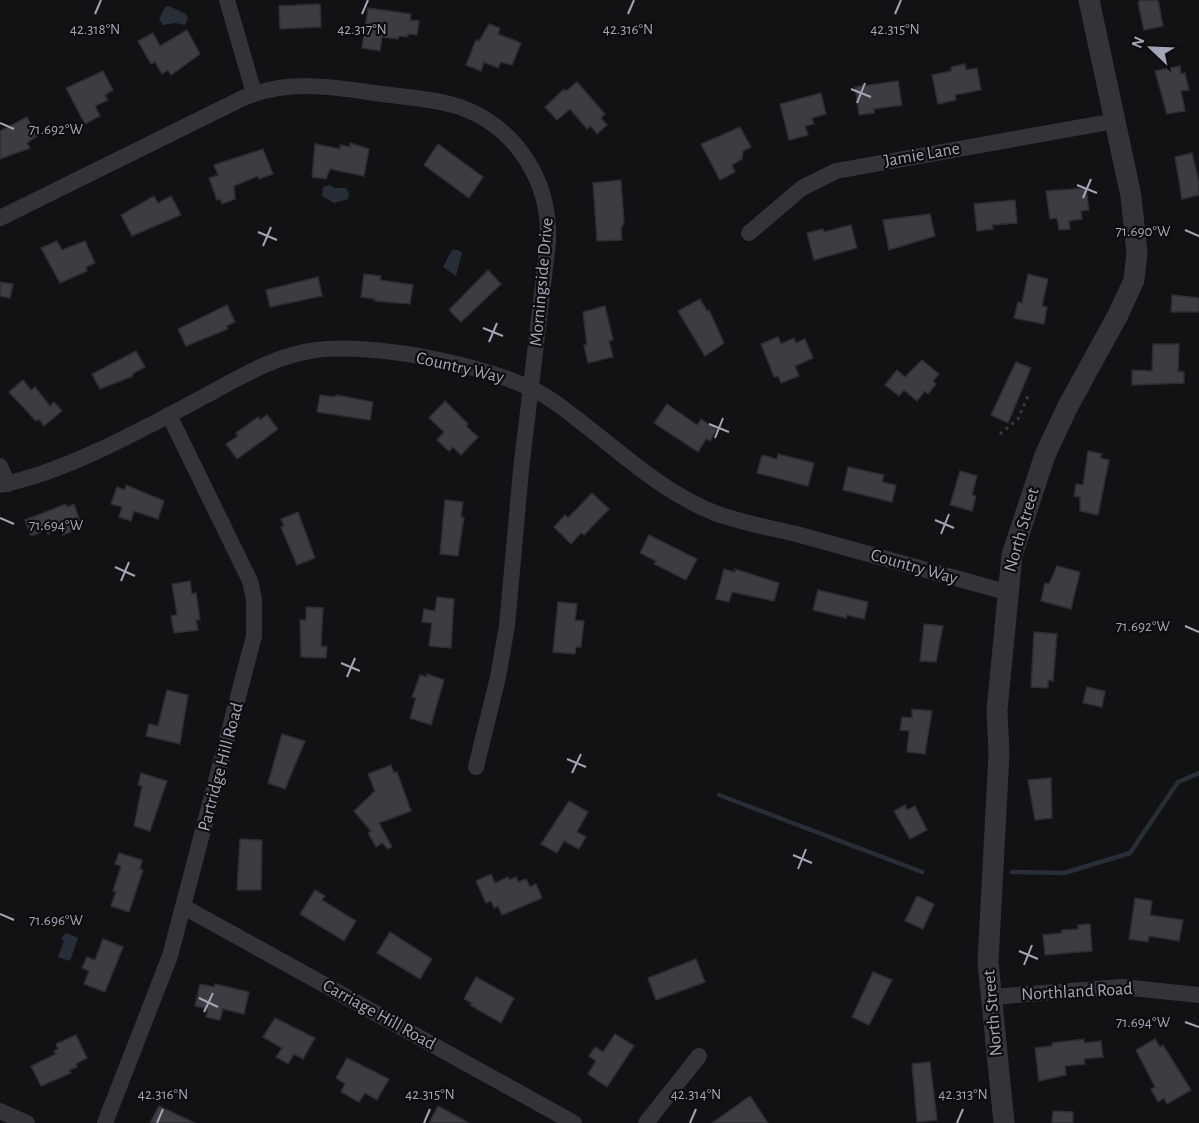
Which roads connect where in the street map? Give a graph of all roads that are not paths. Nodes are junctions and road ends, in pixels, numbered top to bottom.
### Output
1 (227, 0) edge
2 (1089, 0) edge
3 (254, 93) junction
4 (1114, 120) junction
5 (0, 218) edge
6 (749, 233) dead end
7 (531, 386) junction
8 (169, 415) junction
9 (0, 466) edge
10 (4, 484) edge
11 (1006, 592) junction
12 (476, 767) dead end
13 (184, 908) junction
14 (1199, 995) edge
15 (991, 997) junction
16 (699, 1056) dead end
17 (0, 1111) edge
18 (27, 1123) edge
19 (105, 1123) edge
20 (573, 1123) edge
21 (646, 1123) edge
22 (1004, 1123) edge

1 - 3 street
2 - 4 street, North Street
3 - 5 street, Morningside Drive
3 - 7 street, Morningside Drive
4 - 6 street, Jamie Lane
4 - 11 street, North Street
7 - 8 street, Country Way
7 - 11 street, Country Way
7 - 12 street, Morningside Drive
8 - 10 street, Country Way
8 - 13 street, Partridge Hill Road
9 - 10 street
11 - 15 street, North Street
13 - 19 street, Partridge Hill Road
13 - 20 street, Carriage Hill Road
14 - 15 street, Northland Road
15 - 22 street, North Street
16 - 21 street
17 - 18 street

